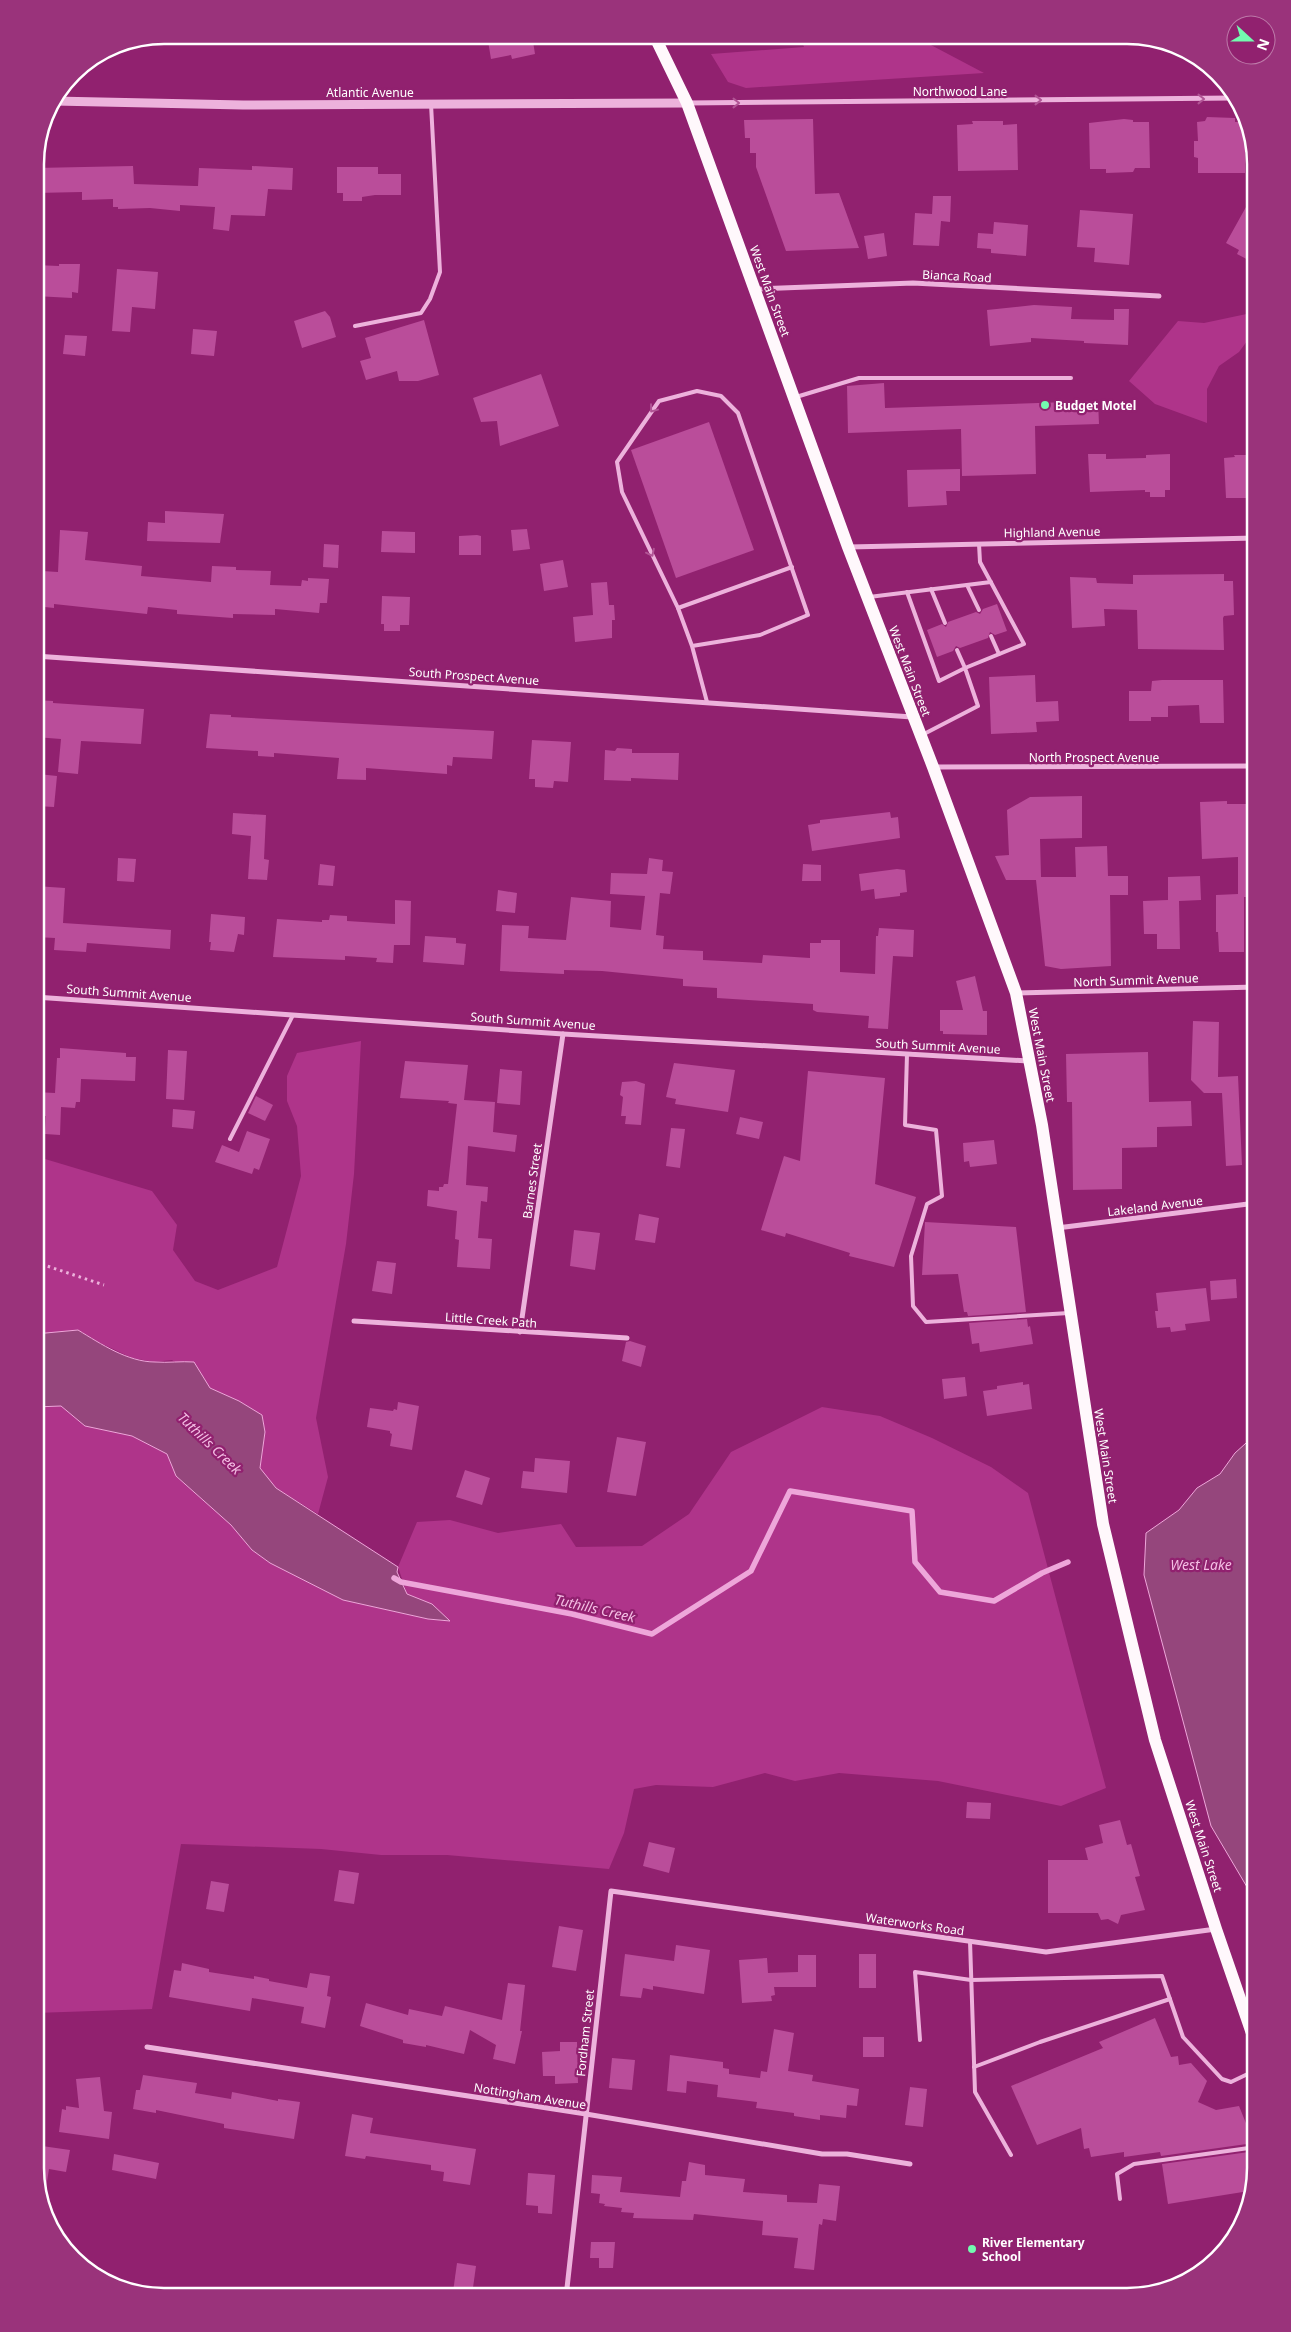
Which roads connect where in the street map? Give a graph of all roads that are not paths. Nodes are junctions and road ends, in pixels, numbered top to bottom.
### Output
1 (658, 44) edge
2 (1228, 98) edge
3 (62, 101) edge
4 (687, 103) junction
5 (431, 104) junction
6 (754, 289) junction
7 (1159, 296) dead end
8 (355, 326) dead end
9 (1070, 378) dead end
10 (794, 398) junction
11 (1247, 538) edge
12 (979, 544) junction
13 (848, 547) junction
14 (792, 567) junction
15 (991, 582) junction
16 (967, 585) junction
17 (931, 589) junction
18 (906, 592) junction
19 (867, 597) junction
20 (678, 608) junction
21 (979, 610) dead end
22 (945, 623) dead end
23 (991, 636) dead end
24 (692, 646) junction
25 (957, 650) dead end
26 (999, 654) junction
27 (44, 657) edge
28 (966, 668) junction
29 (707, 702) junction
30 (912, 717) junction
31 (920, 736) junction
32 (1247, 766) edge
33 (933, 767) junction
34 (1247, 987) edge
35 (1016, 993) junction
36 (44, 998) edge
37 (293, 1015) junction
38 (563, 1034) junction
39 (907, 1054) junction
40 (1031, 1061) junction
41 (230, 1139) dead end
42 (1247, 1204) edge
43 (1057, 1228) junction
44 (1070, 1313) junction
45 (354, 1321) dead end
46 (520, 1332) junction
47 (626, 1338) dead end
48 (611, 1891) joint
49 (1216, 1930) junction
50 (970, 1941) junction
51 (971, 1980) junction
52 (1170, 1999) junction
53 (1247, 2019) edge
54 (920, 2040) dead end
55 (147, 2047) dead end
56 (974, 2068) junction
57 (1247, 2074) edge
58 (586, 2114) junction
59 (1247, 2148) edge
60 (1011, 2155) dead end
61 (910, 2164) dead end
62 (1120, 2199) dead end
63 (567, 2288) edge

1 - 4 main road, West Main Street
4 -> 2 street, Northwood Lane
3 - 5 street, Atlantic Avenue
4 - 5 street, Atlantic Avenue
4 - 6 main road, West Main Street
5 - 8 lane
6 - 7 street, Bianca Road
6 - 10 main road, West Main Street
9 - 10 lane
10 - 13 main road, West Main Street
11 - 12 street, Highland Avenue
12 - 13 street, Highland Avenue
12 - 15 lane
13 - 19 main road, West Main Street
14 - 20 lane
14 -> 20 lane
14 - 24 lane
15 - 16 lane
15 - 26 lane
16 - 17 lane
16 - 21 lane
17 - 18 lane
17 - 22 lane
18 - 19 lane
18 - 28 lane
19 - 30 main road, West Main Street
20 - 24 lane
23 - 26 lane
24 - 29 lane
25 - 28 lane
26 - 28 lane
27 - 29 street, South Prospect Avenue
28 - 31 lane
29 - 30 street, South Prospect Avenue
30 - 31 main road, West Main Street
31 - 33 main road, West Main Street
32 - 33 street, North Prospect Avenue
33 - 35 main road, West Main Street
34 - 35 street, North Summit Avenue
35 - 40 main road, West Main Street
36 - 37 street, South Summit Avenue
37 - 38 street, South Summit Avenue
37 - 41 lane
38 - 39 street, South Summit Avenue
38 - 46 street, Barnes Street
39 - 40 street, South Summit Avenue
39 - 44 lane
40 - 43 main road, West Main Street
42 - 43 street, Lakeland Avenue
43 - 44 main road, West Main Street
44 - 49 main road, West Main Street
45 - 46 street, Little Creek Path
46 - 47 street, Little Creek Path
48 - 50 street, Waterworks Road
48 - 58 street, Fordham Street
49 - 50 street, Waterworks Road
49 - 53 main road, West Main Street
50 - 51 lane
51 - 52 lane
51 - 54 lane
51 - 56 lane
52 - 56 lane
52 - 57 lane
55 - 58 street, Nottingham Avenue
56 - 60 lane
58 - 61 street, Nottingham Avenue
58 - 63 street, Fordham Street
59 - 62 lane

